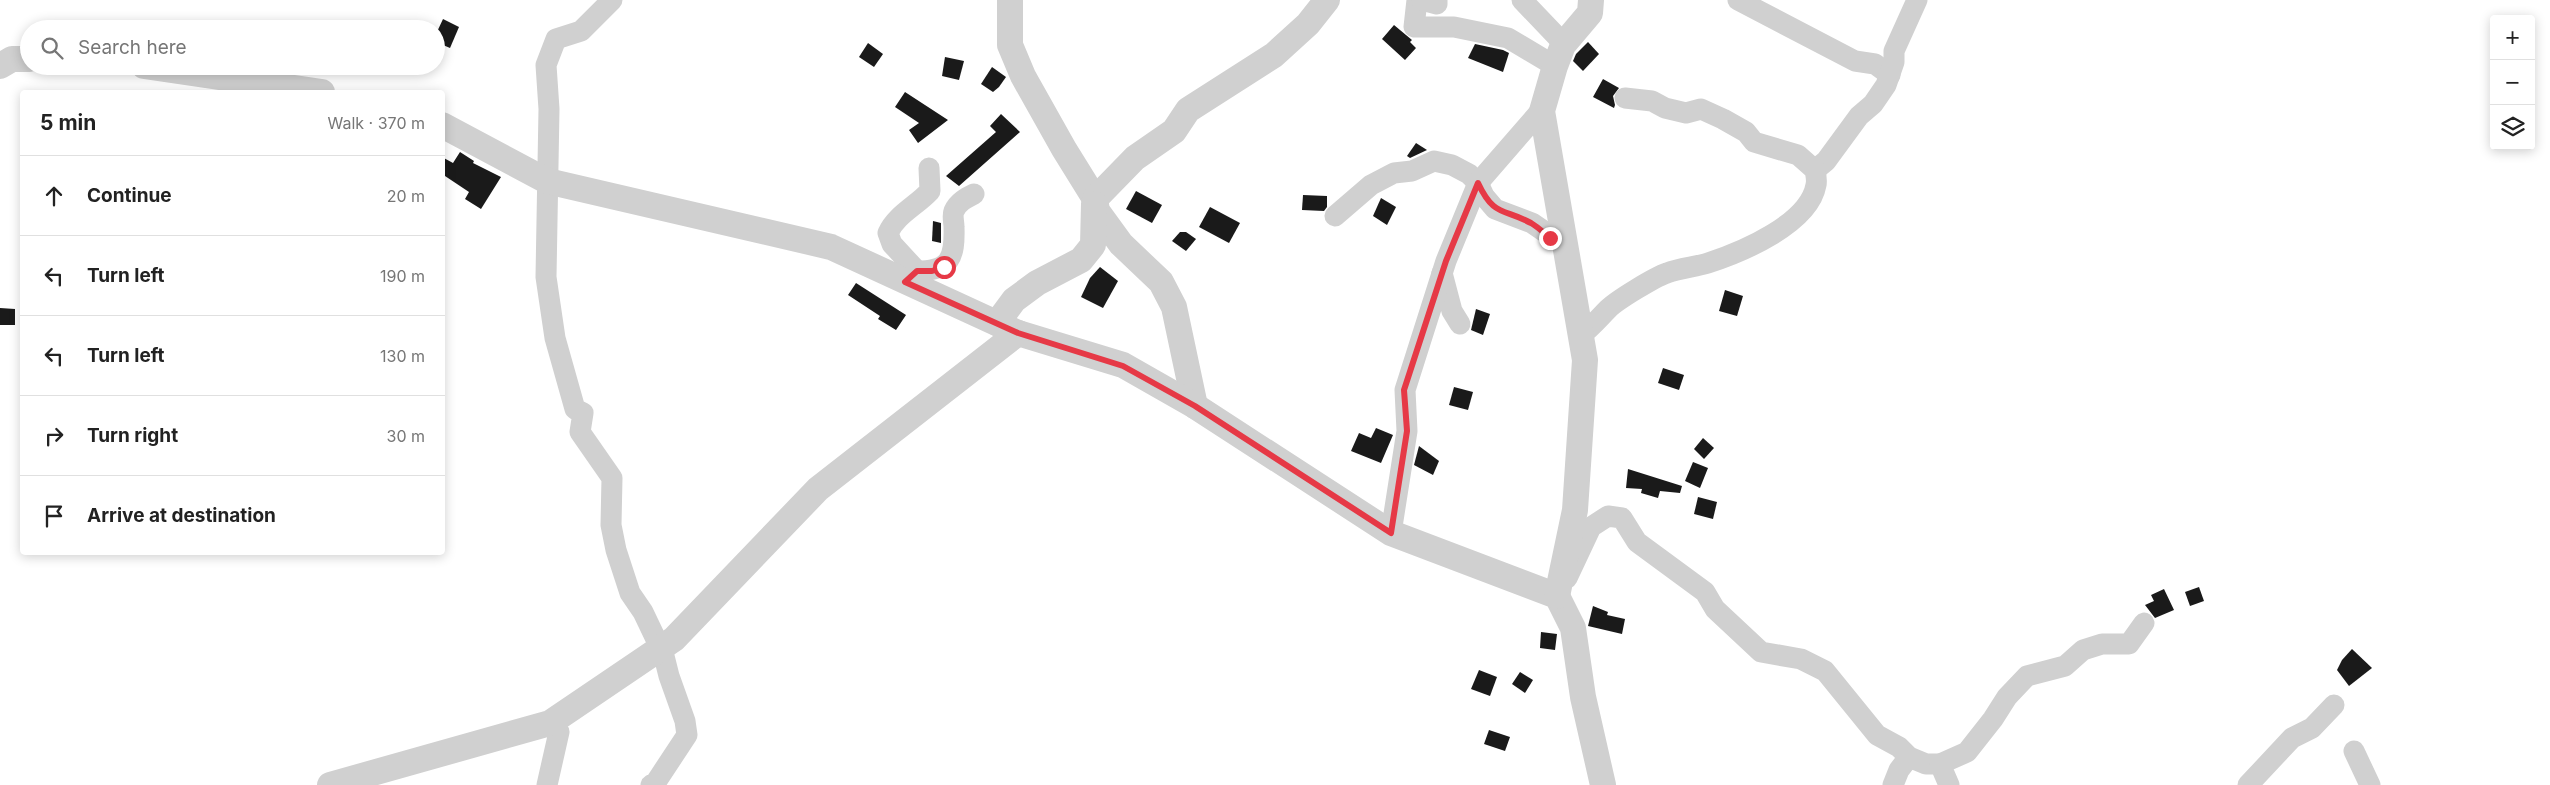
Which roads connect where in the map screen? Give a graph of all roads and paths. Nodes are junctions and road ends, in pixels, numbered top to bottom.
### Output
1 (612, 0) edge
2 (1010, 0) edge
3 (1327, 0) edge
4 (1417, 0) edge
5 (1422, 0) edge
6 (1437, 0) edge
7 (1522, 0) edge
8 (1591, 0) edge
9 (1738, 0) edge
10 (1917, 0) edge
11 (1559, 55) junction
12 (20, 58) edge
13 (0, 66) edge
14 (206, 75) edge
15 (1890, 75) junction
16 (308, 90) edge
17 (1625, 98) dead end
18 (1544, 107) junction
19 (445, 126) edge
20 (929, 168) dead end
21 (1816, 170) junction
22 (547, 181) junction
23 (1478, 183) junction
24 (974, 194) dead end
25 (1095, 202) junction
26 (1335, 216) dead end
27 (1567, 247) junction
28 (1442, 273) junction
29 (911, 276) junction
30 (1460, 324) dead end
31 (1007, 328) junction
32 (1581, 336) junction
33 (1195, 406) junction
34 (1391, 533) junction
35 (1557, 596) junction
36 (2144, 623) dead end
37 (661, 649) junction
38 (2334, 704) dead end
39 (550, 723) junction
40 (2354, 751) dead end
41 (1909, 757) junction
42 (1940, 764) junction
43 (330, 785) edge
44 (547, 785) edge
45 (651, 785) edge
46 (1603, 785) edge
47 (1893, 785) edge
48 (1948, 785) edge
49 (2248, 785) edge
50 (2370, 785) edge

1 - 22 street
2 - 25 street
3 - 25 street
4 - 11 street
5 - 6 street
7 - 11 street
8 - 11 street
9 - 15 street
10 - 15 street
11 - 18 street
12 - 13 street
14 - 16 street
15 - 21 street
17 - 21 street
18 - 23 street
18 - 27 street
19 - 22 street
20 - 29 street
21 - 32 street
22 - 29 street
22 - 37 street
23 - 26 street
23 - 27 street
23 - 28 street
24 - 29 street
25 - 31 street
25 - 33 street
27 - 32 street
28 - 30 street
28 - 34 street
29 - 31 street
31 - 33 street
31 - 37 street
32 - 35 street
33 - 34 street
34 - 35 street
35 - 41 street
35 - 46 street
36 - 42 street
37 - 39 street
37 - 45 street
38 - 49 street
39 - 43 street
39 - 44 street
40 - 50 street
41 - 42 street
41 - 47 street
42 - 48 street

